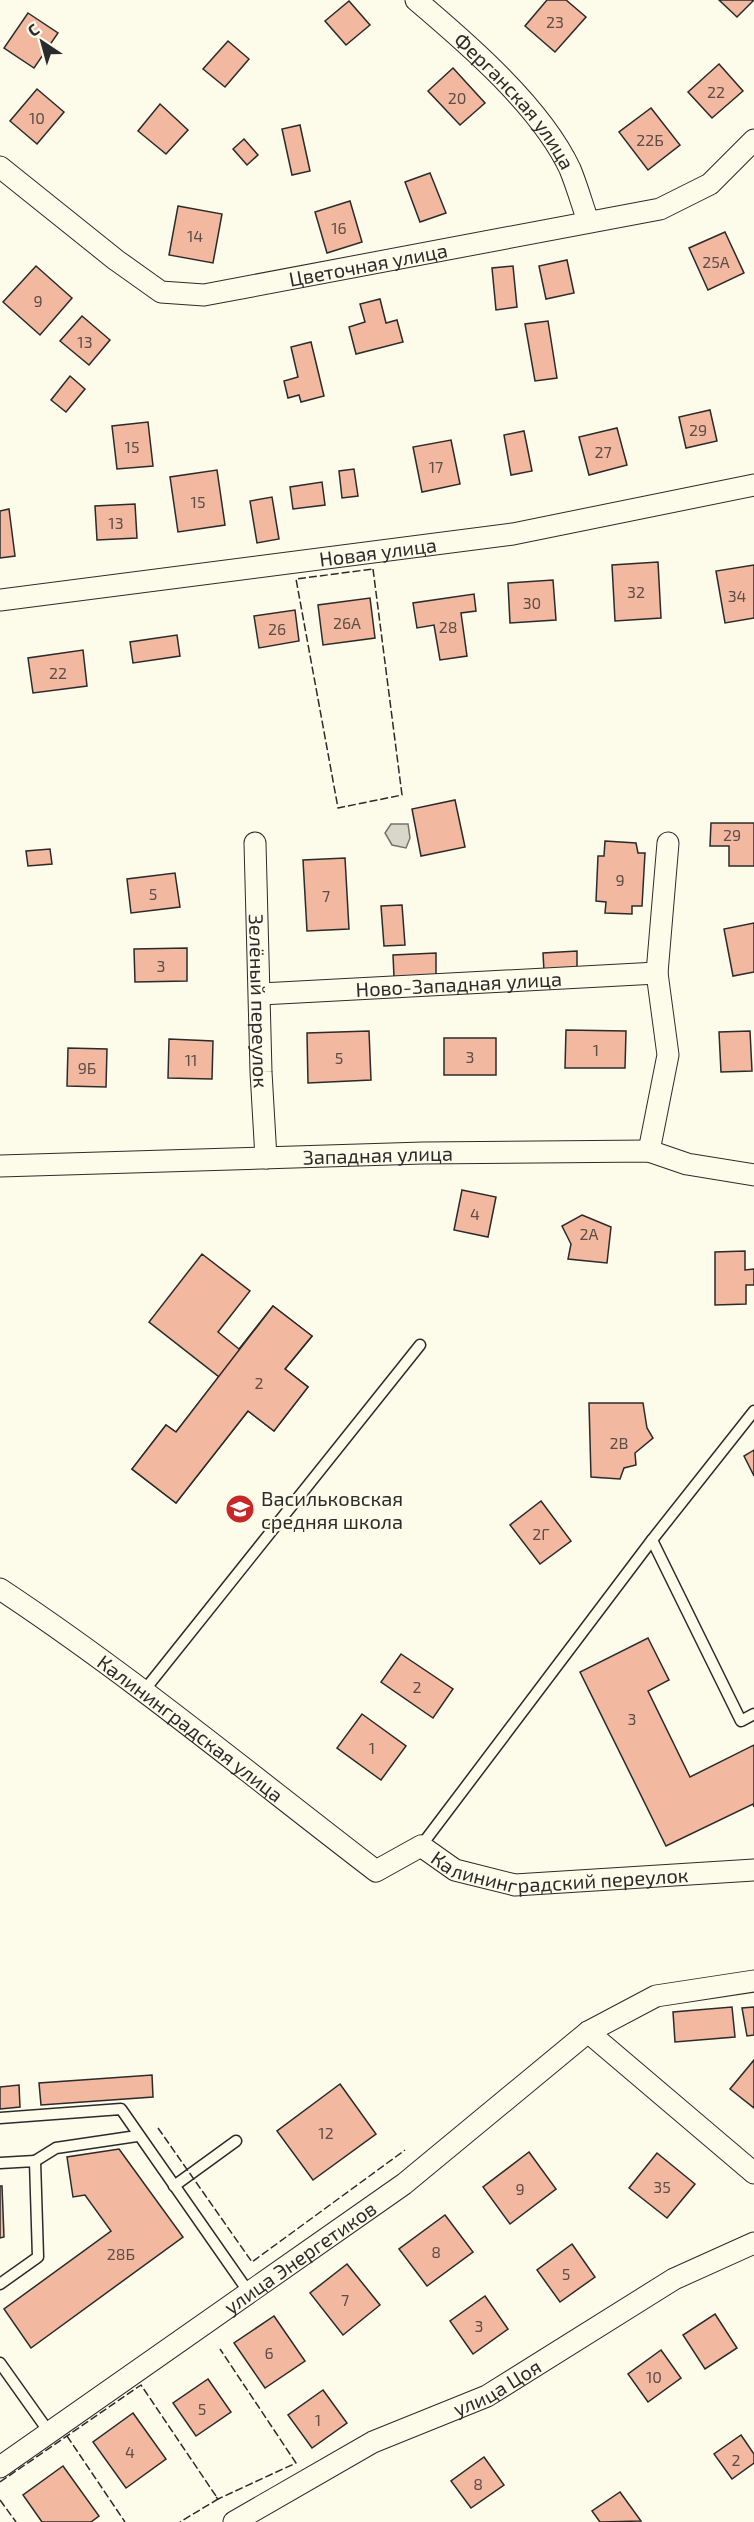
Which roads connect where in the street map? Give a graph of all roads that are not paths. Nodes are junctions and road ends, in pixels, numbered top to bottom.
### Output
1 (416, 0) edge
2 (754, 140) edge
3 (0, 167) edge
4 (588, 221) junction
5 (754, 485) edge
6 (0, 600) edge
7 (255, 843) dead end
8 (668, 843) dead end
9 (657, 973) junction
10 (261, 994) junction
11 (649, 1151) junction
12 (267, 1158) junction
13 (0, 1166) edge
14 (754, 1175) edge
15 (420, 1345) dead end
16 (754, 1412) edge
17 (652, 1540) junction
18 (0, 1589) edge
19 (143, 1692) junction
20 (754, 1714) edge
21 (421, 1846) junction
22 (754, 1869) edge
23 (376, 1871) joint
24 (754, 1981) edge
25 (588, 2032) junction
26 (0, 2118) edge
27 (137, 2136) junction
28 (236, 2141) dead end
29 (35, 2161) junction
30 (0, 2163) edge
31 (754, 2173) edge
32 (174, 2186) junction
33 (754, 2243) edge
34 (0, 2284) edge
35 (250, 2294) junction
36 (0, 2363) edge
37 (49, 2432) junction
38 (0, 2467) edge
39 (234, 2522) edge

1 - 4 street, Ферганская улица
2 - 4 street, Цветочная улица
3 - 4 street, Цветочная улица
5 - 6 street, Новая улица
7 - 10 street, Зелёный переулок
8 - 9 street
9 - 10 street, Ново-Западная улица
9 - 11 street
10 - 12 street, Зелёный переулок
11 - 12 street, Западная улица
11 - 14 street, Западная улица
12 - 13 street, Западная улица
15 - 19 lane
16 - 17 lane
17 - 20 lane
17 - 21 lane
18 - 19 street, Калининградская улица
19 - 23 street, Калининградская улица
21 - 22 street, Калининградский переулок
21 - 23 street, Калининградский переулок
24 - 25 street, улица Энергетиков
25 - 31 street
25 - 35 street, улица Энергетиков
26 - 27 lane
27 - 29 lane
27 - 32 lane
28 - 32 lane
29 - 30 lane
29 - 34 lane
32 - 35 lane
33 - 39 street, улица Цоя
35 - 37 street, улица Энергетиков
36 - 37 lane
37 - 38 street, улица Энергетиков

